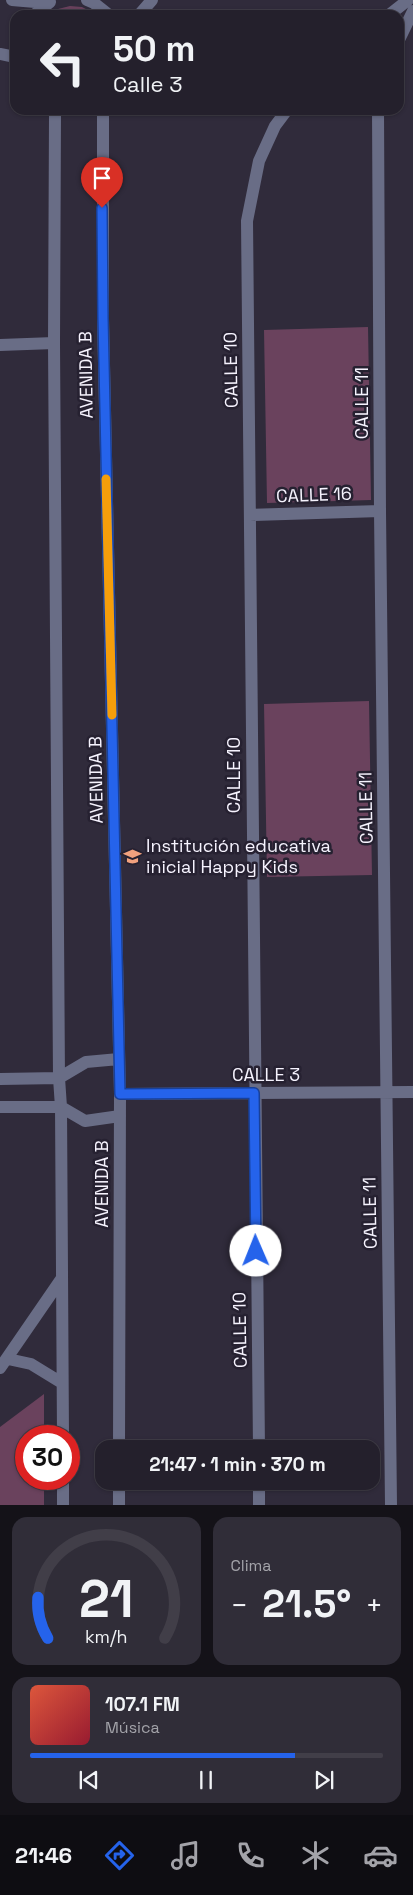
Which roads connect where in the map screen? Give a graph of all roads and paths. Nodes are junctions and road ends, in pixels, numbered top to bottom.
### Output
1 (12, 0) edge
2 (87, 0) edge
3 (152, 0) edge
4 (408, 0) edge
5 (51, 2) edge
6 (41, 10) edge
7 (103, 10) edge
8 (143, 10) edge
9 (395, 10) edge
10 (413, 11) edge
11 (404, 30) edge
12 (55, 115) edge
13 (103, 115) edge
14 (283, 115) edge
15 (378, 115) edge
16 (54, 343) junction
17 (0, 345) edge
18 (380, 511) junction
19 (250, 515) junction
20 (119, 1059) junction
21 (59, 1078) junction
22 (0, 1079) edge
23 (387, 1092) junction
24 (413, 1092) edge
25 (254, 1093) junction
26 (120, 1094) junction
27 (62, 1106) junction
28 (0, 1107) edge
29 (120, 1116) junction
30 (62, 1278) junction
31 (4, 1364) edge
32 (62, 1383) junction
33 (63, 1425) edge
34 (119, 1440) edge
35 (259, 1440) edge
36 (63, 1490) edge
37 (119, 1490) edge
38 (259, 1490) edge
39 (63, 1505) edge
40 (119, 1505) edge
41 (259, 1505) edge
42 (391, 1505) edge

1 - 5 street
2 - 7 street
3 - 8 street
4 - 9 street
5 - 6 street
10 - 11 street
12 - 16 street, AVENIDA B
13 - 20 street, AVENIDA B
14 - 19 street, CALLE 10
15 - 18 street, CALLE 11
16 - 17 street
16 - 21 street, AVENIDA B
18 - 19 street, CALLE 16
18 - 23 street, CALLE 11
19 - 25 street, CALLE 10
20 - 21 street
20 - 26 street, AVENIDA B
21 - 22 street
21 - 27 street, AVENIDA B
23 - 24 street, CALLE 3
23 - 25 street, CALLE 3
23 - 42 street, CALLE 11
25 - 26 street, CALLE 3
25 - 35 street, CALLE 10
26 - 29 street, AVENIDA B
27 - 28 street
27 - 29 street
27 - 30 street, AVENIDA B
29 - 34 street, AVENIDA B
30 - 31 street
30 - 32 street, AVENIDA B
31 - 32 street
32 - 33 street, AVENIDA B
36 - 39 street
37 - 40 street
38 - 41 street

